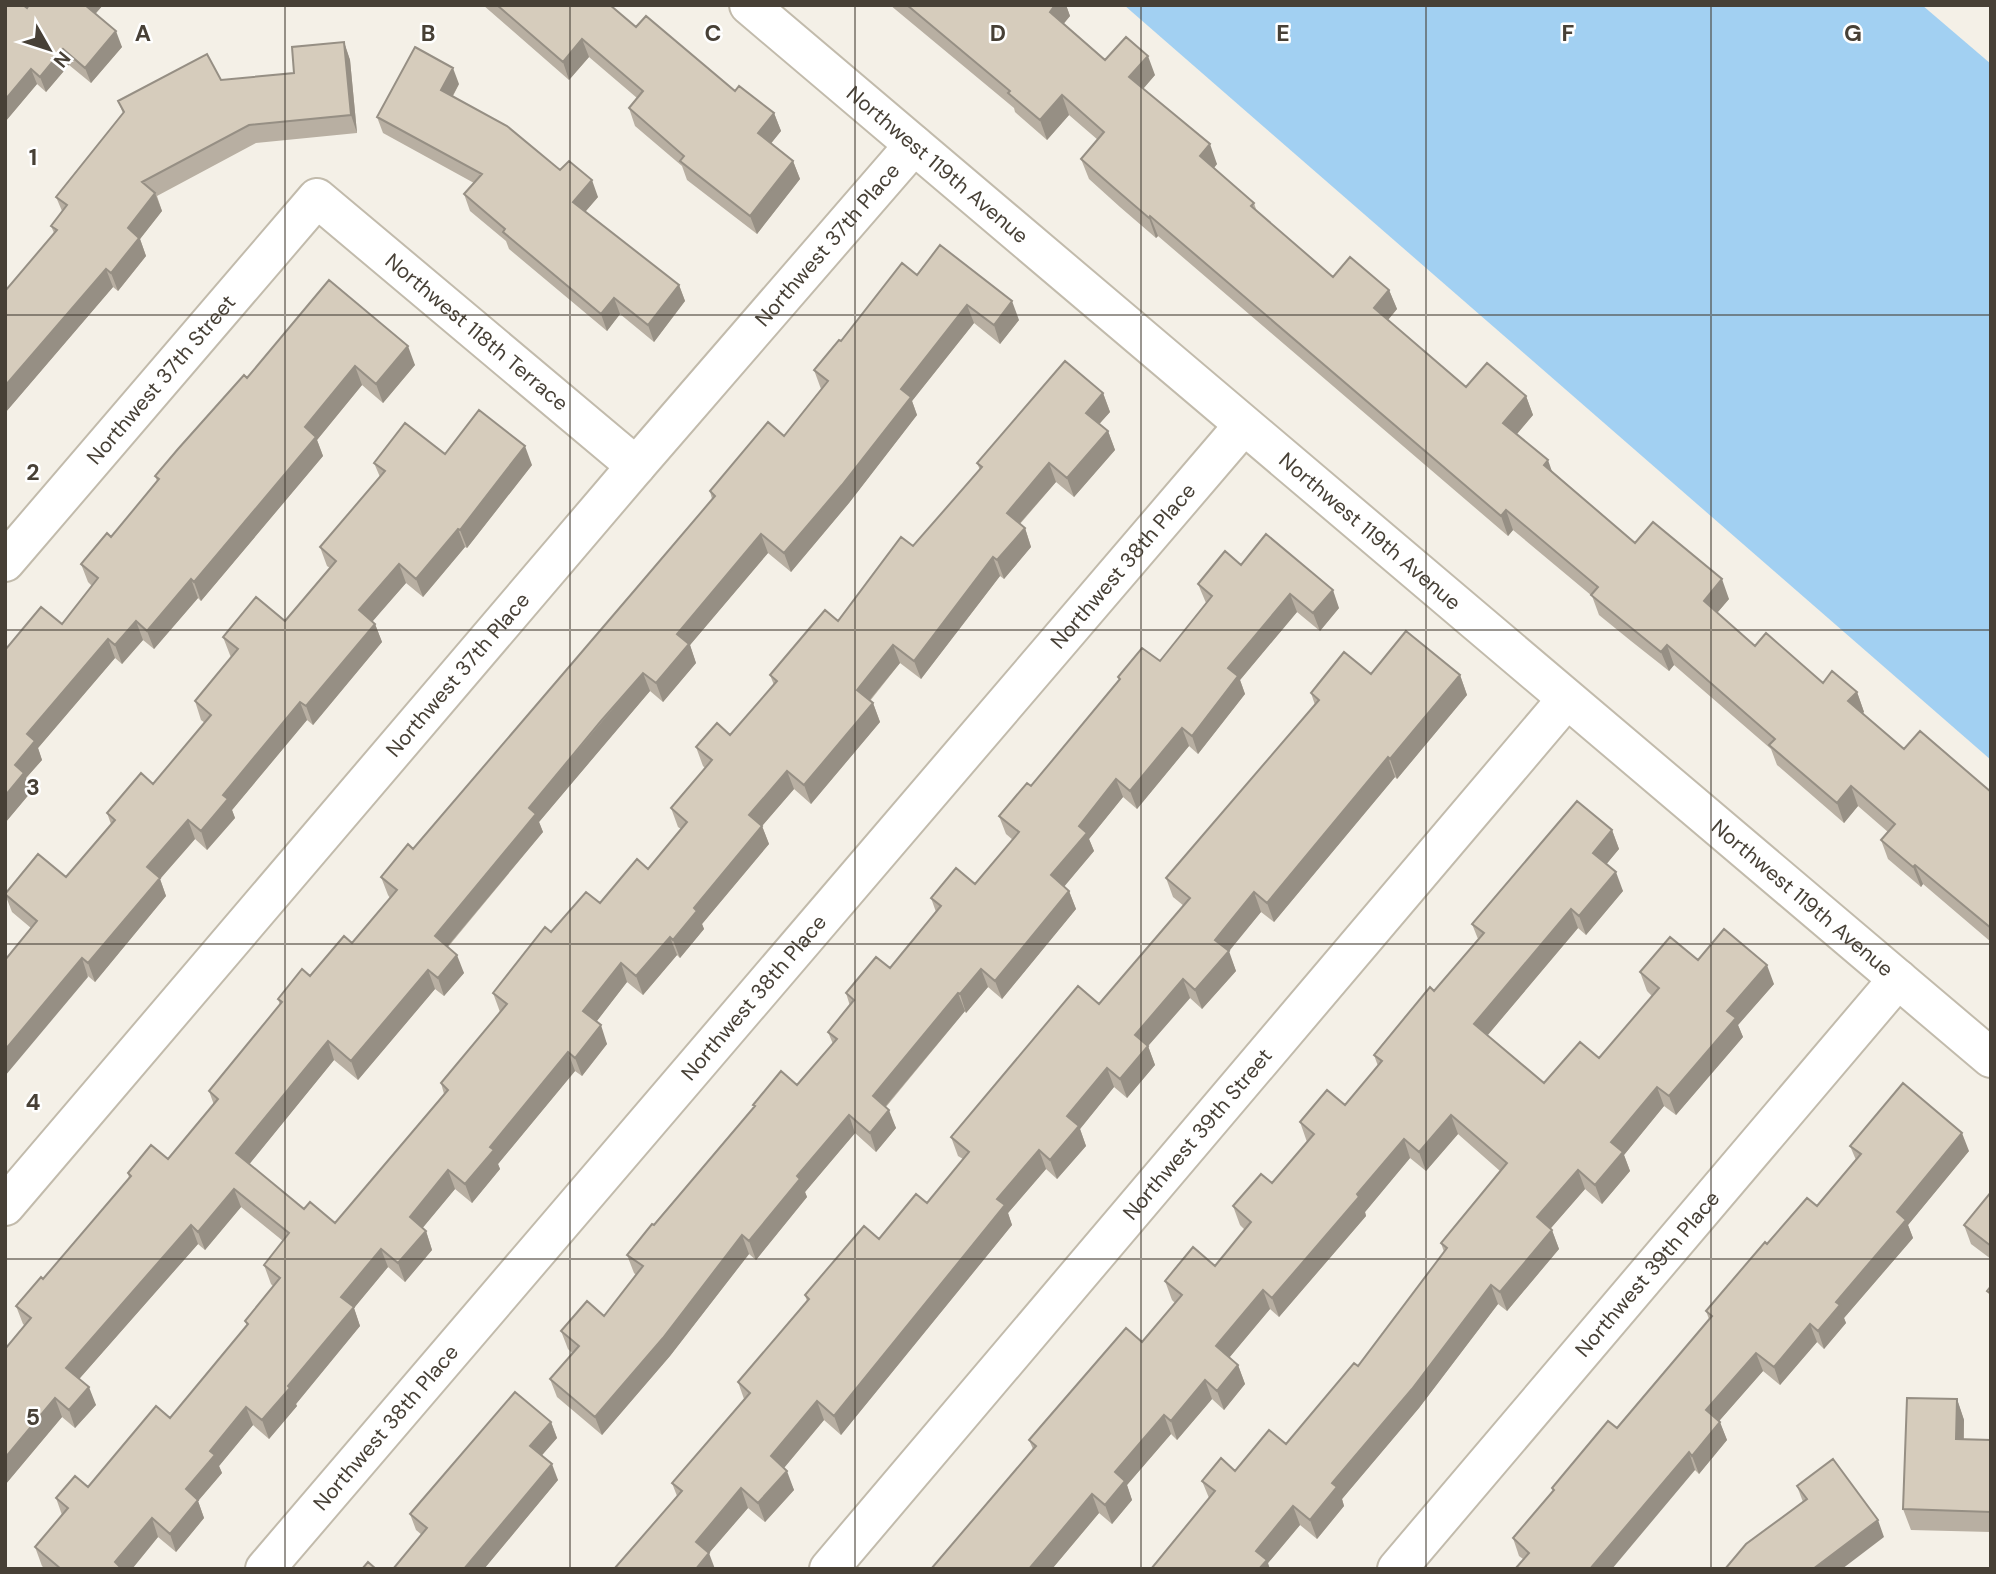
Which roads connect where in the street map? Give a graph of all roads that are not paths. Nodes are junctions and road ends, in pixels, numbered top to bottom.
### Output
1 (749, 5) edge
2 (914, 145) junction
3 (317, 198) joint
4 (1243, 426) junction
5 (636, 466) junction
6 (5, 562) edge
7 (1566, 700) junction
8 (1898, 979) junction
9 (1991, 1058) edge
10 (5, 1206) edge
11 (265, 1569) edge
12 (829, 1569) edge
13 (1397, 1569) edge

1 - 2 street, Northwest 119th Avenue
2 - 4 street, Northwest 119th Avenue
2 - 5 street, Northwest 37th Place
3 - 5 street, Northwest 118th Terrace
3 - 6 street, Northwest 37th Street
4 - 7 street, Northwest 119th Avenue
4 - 11 street, Northwest 38th Place
5 - 10 street, Northwest 37th Place
7 - 8 street, Northwest 119th Avenue
7 - 12 street, Northwest 39th Street
8 - 9 street, Northwest 119th Avenue
8 - 13 street, Northwest 39th Place

